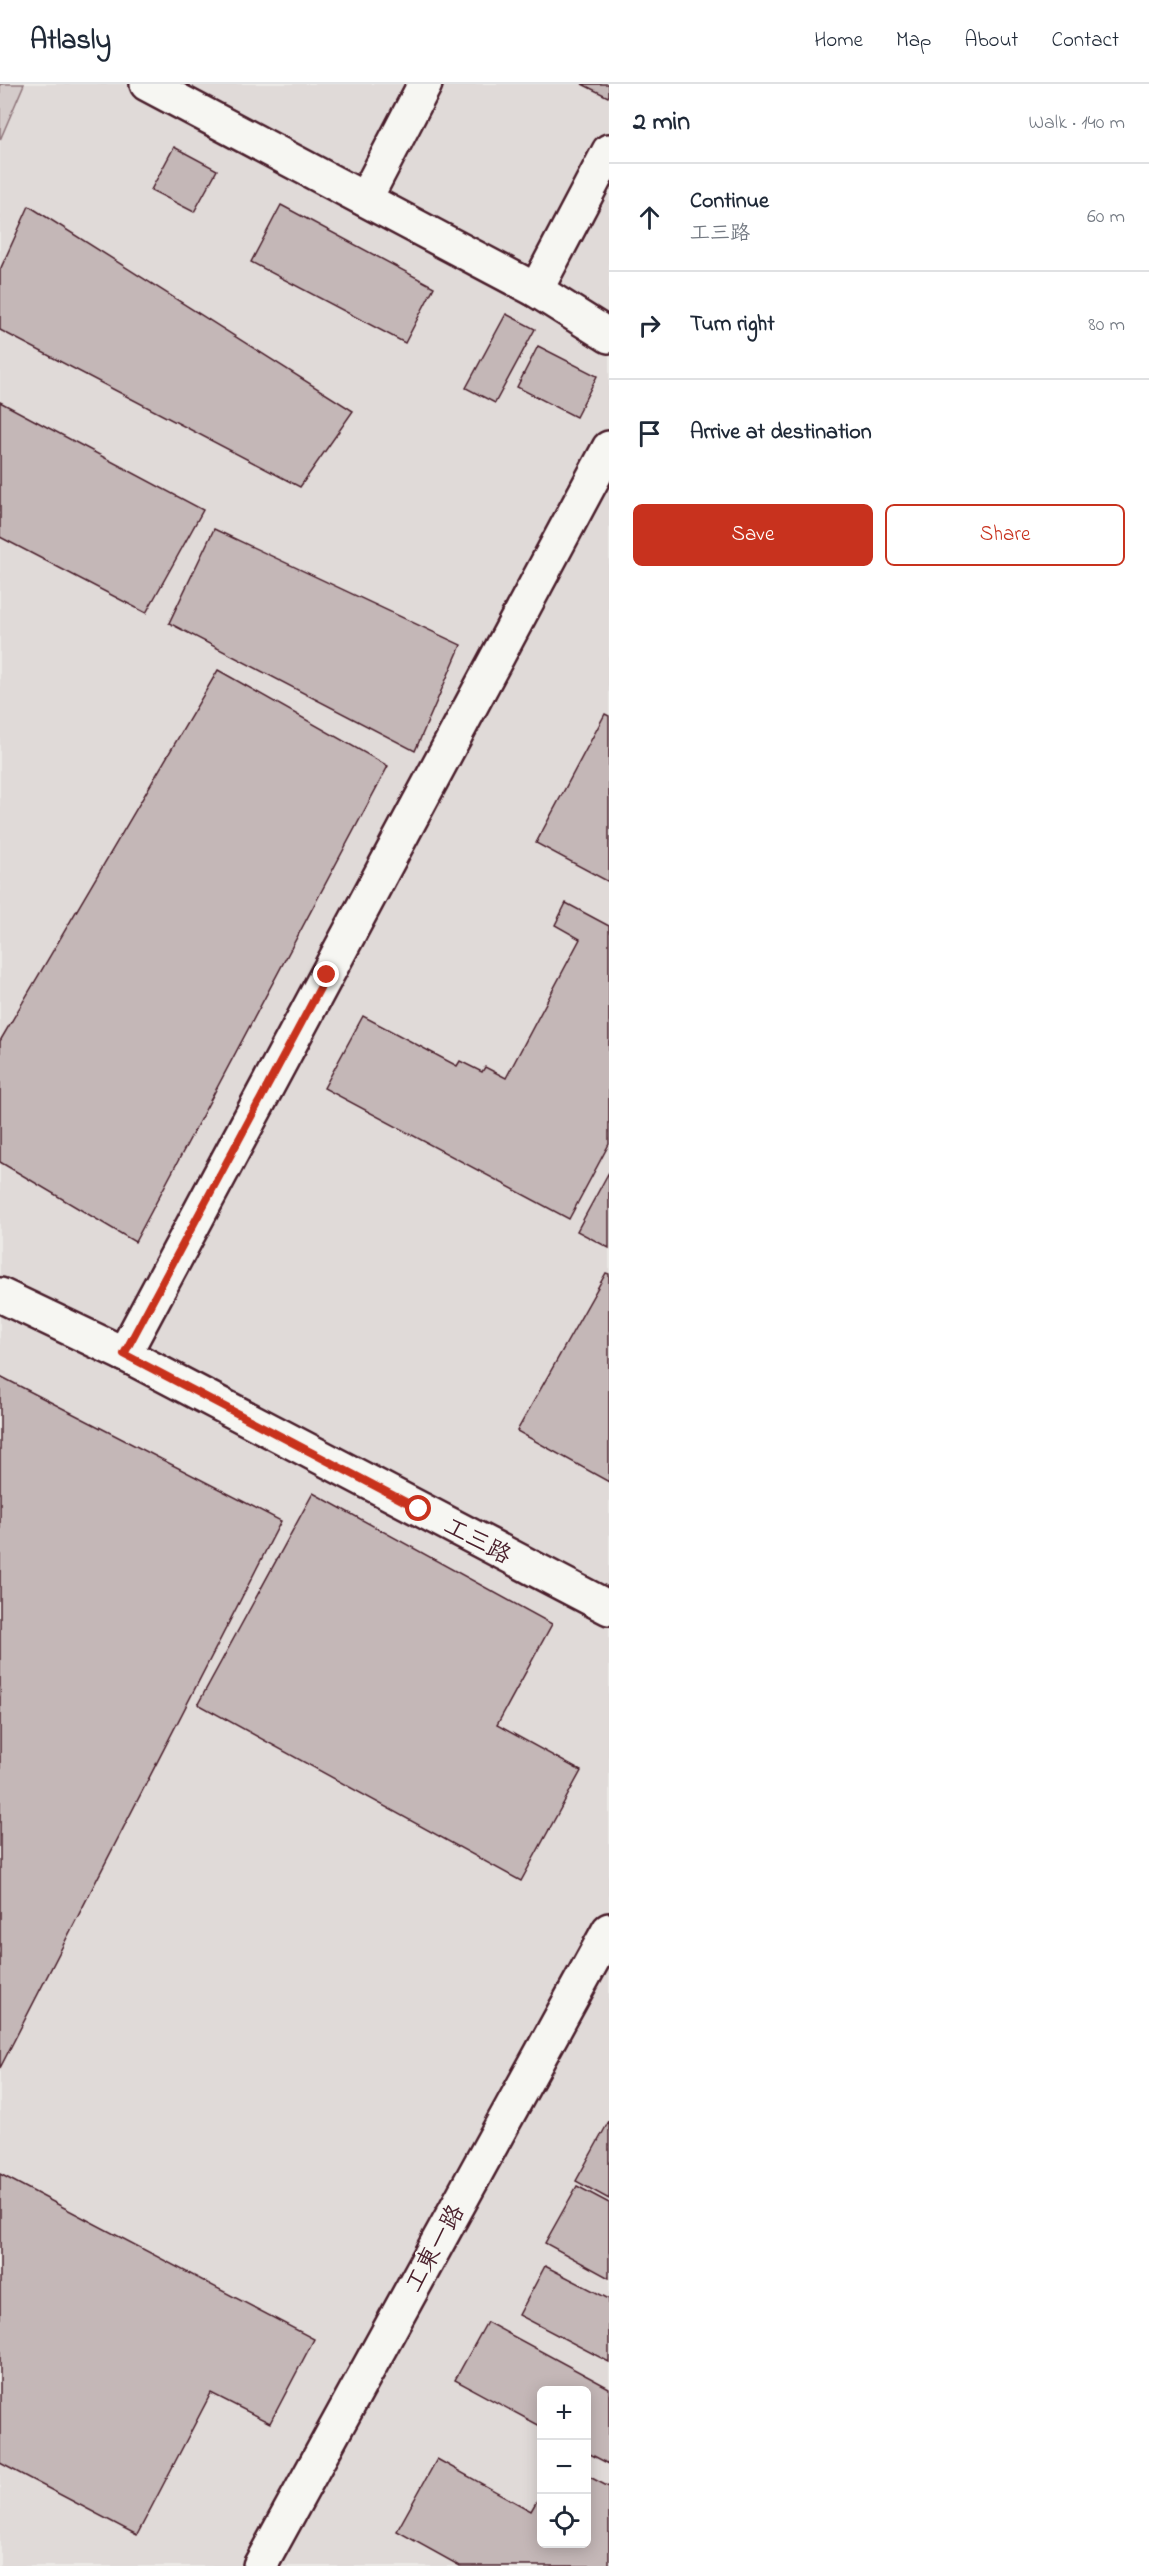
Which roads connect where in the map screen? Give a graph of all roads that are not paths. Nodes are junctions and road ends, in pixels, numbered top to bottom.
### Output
1 (147, 84) edge
2 (425, 84) edge
3 (609, 151) edge
4 (365, 199) junction
5 (536, 290) junction
6 (609, 336) edge
7 (609, 448) edge
8 (0, 1295) edge
9 (124, 1354) junction
10 (609, 1608) edge
11 (609, 1930) edge
12 (260, 2566) edge

1 - 4 street
2 - 4 street
3 - 5 street
4 - 5 street
5 - 6 street
7 - 9 street
8 - 9 street, 工三路
9 - 10 street, 工三路
11 - 12 street, 工東一路

